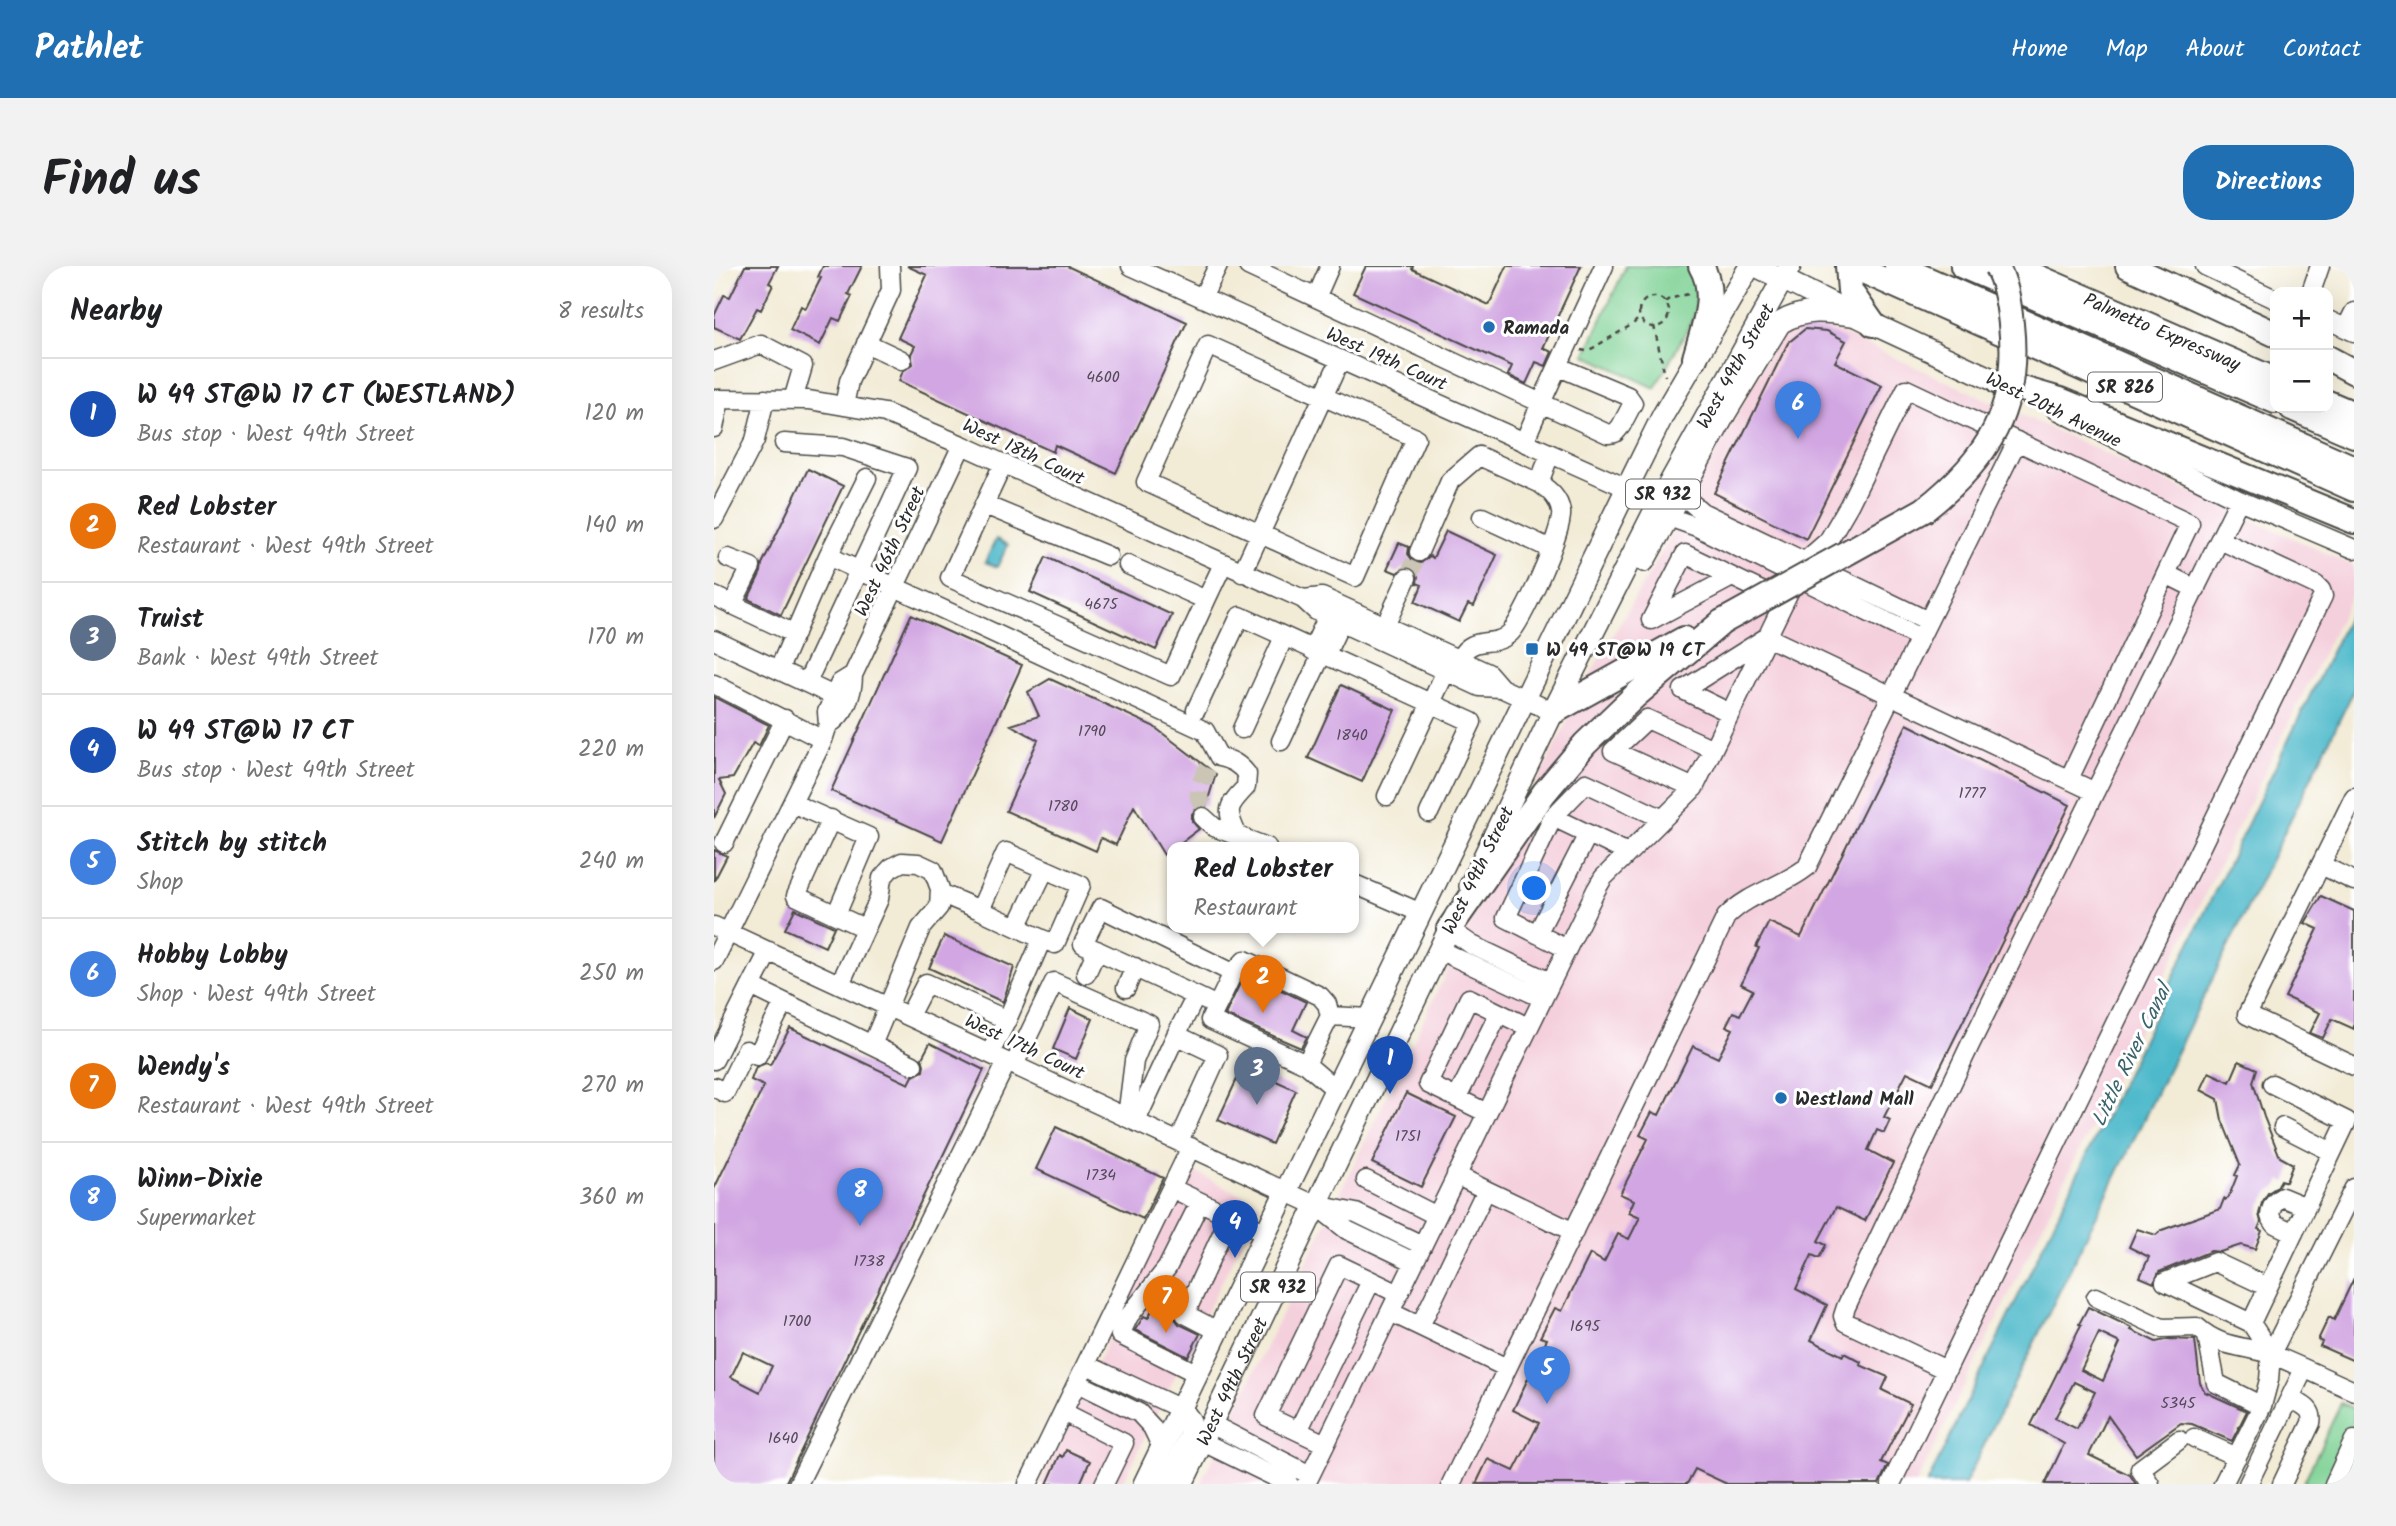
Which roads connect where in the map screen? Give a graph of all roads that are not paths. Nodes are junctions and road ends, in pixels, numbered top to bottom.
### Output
1 (890, 266) edge
2 (1131, 266) edge
3 (1218, 266) edge
4 (1248, 266) edge
5 (1330, 266) edge
6 (1604, 266) edge
7 (1701, 266) edge
8 (1750, 266) edge
9 (1756, 266) edge
10 (1850, 266) edge
11 (1963, 266) edge
12 (1996, 266) edge
13 (2012, 266) edge
14 (2128, 266) edge
15 (2205, 266) edge
16 (2320, 266) edge
17 (1164, 273) edge
18 (1786, 273) edge
19 (1899, 274) edge
20 (2313, 287) edge
21 (2270, 297) edge
22 (1202, 298) junction
23 (1316, 298) junction
24 (2354, 312) edge
25 (1866, 320) junction
26 (2333, 322) edge
27 (2350, 330) edge
28 (2270, 332) edge
29 (866, 343) junction
30 (1695, 358) junction
31 (902, 360) dead end
32 (1340, 360) junction
33 (714, 361) edge
34 (2333, 361) edge
35 (1559, 367) junction
36 (2354, 372) edge
37 (2270, 378) edge
38 (1998, 382) junction
39 (1322, 397) junction
40 (717, 399) edge
41 (765, 399) junction
42 (2270, 399) edge
43 (793, 400) junction
44 (1541, 403) junction
45 (2333, 405) edge
46 (844, 406) junction
47 (2303, 413) edge
48 (2354, 414) edge
49 (714, 428) edge
50 (2354, 435) edge
51 (2017, 441) junction
52 (1524, 442) junction
53 (784, 443) dead end
54 (962, 445) junction
55 (1550, 454) junction
56 (1003, 464) junction
57 (2354, 468) edge
58 (867, 478) dead end
59 (1539, 483) junction
60 (1626, 488) junction
61 (2354, 488) edge
62 (1682, 495) junction
63 (2239, 500) junction
64 (985, 505) junction
65 (1482, 517) dead end
66 (1669, 517) junction
67 (714, 519) edge
68 (2354, 521) edge
69 (1259, 535) junction
70 (2220, 540) junction
71 (1551, 549) junction
72 (2354, 549) edge
73 (1419, 552) tunnel mouth
74 (828, 556) junction
75 (1108, 556) dead end
76 (728, 558) dead end
77 (1223, 564) junction
78 (1128, 565) dead end
79 (1800, 569) junction
80 (860, 571) junction
81 (1242, 573) junction
82 (2166, 574) junction
83 (1732, 577) dead end
84 (1407, 578) tunnel mouth
85 (895, 587) junction
86 (2196, 589) junction
87 (714, 596) edge
88 (1303, 598) junction
89 (1206, 600) junction
90 (1784, 602) junction
91 (732, 605) junction
92 (1334, 619) junction
93 (1722, 622) junction
94 (1924, 629) junction
95 (1382, 633) junction
96 (795, 634) junction
97 (1284, 637) junction
98 (1767, 637) junction
99 (714, 640) edge
100 (1586, 646) junction
101 (1320, 653) junction
102 (1452, 665) junction
103 (779, 669) junction
104 (853, 675) junction
105 (807, 682) junction
106 (714, 684) edge
107 (1892, 695) junction
108 (834, 696) junction
109 (1524, 699) junction
110 (1431, 704) junction
111 (1196, 710) dead end
112 (1553, 712) junction
113 (1730, 713) junction
114 (785, 719) junction
115 (1242, 729) dead end
116 (826, 732) junction
117 (1281, 741) dead end
118 (1713, 749) junction
119 (2068, 779) junction
120 (1694, 788) junction
121 (2095, 792) junction
122 (1387, 796) dead end
123 (2354, 797) edge
124 (1234, 799) junction
125 (792, 803) junction
126 (1429, 813) dead end
127 (1553, 817) junction
128 (831, 819) junction
129 (1663, 819) junction
130 (1237, 834) junction
131 (1588, 834) junction
132 (1255, 842) edge
133 (724, 843) dead end
134 (1628, 853) junction
135 (2321, 865) junction
136 (1045, 869) junction
137 (2354, 881) edge
138 (1359, 886) edge
139 (940, 893) junction
140 (980, 911) junction
141 (1421, 913) junction
142 (836, 915) junction
143 (1017, 927) junction
144 (864, 928) junction
145 (721, 929) edge
146 (1537, 934) junction
147 (1042, 939) junction
148 (1444, 940) junction
149 (1567, 949) junction
150 (1097, 950) junction
151 (769, 951) junction
152 (714, 961) edge
153 (1135, 967) junction
154 (1233, 973) junction
155 (1087, 974) dead end
156 (840, 984) junction
157 (751, 986) junction
158 (1126, 988) dead end
159 (1546, 990) junction
160 (1196, 996) junction
161 (784, 1002) junction
162 (887, 1005) junction
163 (1217, 1006) junction
164 (1499, 1013) junction
165 (909, 1016) junction
166 (1330, 1016) junction
167 (1371, 1018) junction
168 (1007, 1020) junction
169 (1528, 1027) junction
170 (1176, 1035) junction
171 (872, 1045) junction
172 (990, 1053) junction
173 (714, 1060) edge
174 (1011, 1063) junction
175 (1306, 1064) junction
176 (913, 1065) dead end
177 (2354, 1066) edge
178 (2272, 1084) dead end
179 (714, 1087) edge
180 (1335, 1089) junction
181 (1457, 1098) junction
182 (1487, 1112) junction
183 (1131, 1119) junction
184 (2283, 1127) dead end
185 (1185, 1144) junction
186 (2332, 1152) junction
187 (1456, 1175) junction
188 (1366, 1180) dead end
189 (1171, 1188) junction
190 (2354, 1188) edge
191 (1486, 1190) junction
192 (1287, 1191) junction
193 (1200, 1202) junction
194 (1317, 1206) junction
195 (2306, 1207) junction
196 (1230, 1216) junction
197 (1437, 1216) junction
198 (1574, 1232) junction
199 (1266, 1233) junction
200 (2294, 1233) junction
201 (1422, 1245) junction
202 (1414, 1262) junction
203 (1371, 1281) junction
204 (2268, 1287) junction
205 (1398, 1294) junction
206 (2096, 1297) dead end
207 (1390, 1312) junction
208 (2251, 1323) junction
209 (1420, 1326) junction
210 (1218, 1331) junction
211 (2207, 1336) junction
212 (2271, 1354) junction
213 (1087, 1365) junction
214 (1507, 1368) junction
215 (2304, 1369) junction
216 (1946, 1370) junction
217 (1198, 1374) junction
218 (1078, 1383) junction
219 (2354, 1391) edge
220 (2290, 1398) junction
221 (2262, 1406) junction
222 (1181, 1409) junction
223 (1063, 1412) junction
224 (1298, 1431) junction
225 (1207, 1433) junction
226 (2354, 1440) edge
227 (1325, 1444) junction
228 (1162, 1448) junction
229 (2237, 1457) junction
230 (1308, 1479) edge
231 (798, 1484) edge
232 (1028, 1484) edge
233 (1104, 1484) edge
234 (1144, 1484) edge
235 (1166, 1484) edge
236 (1182, 1484) edge
237 (1289, 1484) edge
238 (1451, 1484) edge
239 (1891, 1484) edge
240 (2150, 1484) edge
241 (2223, 1484) edge
242 (2248, 1484) edge
243 (2281, 1484) edge
244 (2334, 1484) edge

1 - 29 street
2 - 17 street, West 19th Court
3 - 22 street
4 - 23 street
5 - 23 street
6 - 35 street
7 - 30 highway
8 - 30 main road, West 49th Street / SR 932
9 - 18 main road, West 20th Avenue
10 - 19 highway, SR 826
10 - 25 highway
11 - 42 highway
12 - 93 highway, bridge
13 - 37 highway, Palmetto Expressway
14 - 28 highway
15 - 21 street
16 - 20 street
17 - 22 street, West 19th Court
18 - 25 main road, West 20th Avenue
18 - 100 main road, West 49th Street / SR 932
19 - 57 highway
19 - 61 highway, SR 826
22 - 32 street, West 19th Court
23 - 44 street
24 - 27 street
25 - 38 main road, West 20th Avenue
25 - 62 main road
26 - 27 street
29 - 31 street
29 - 46 street
30 - 60 main road, West 49th Street / SR 932
32 - 39 street
32 - 52 street, West 19th Court
33 - 43 street
34 - 36 highway
35 - 44 street
35 - 44 street
38 - 63 street, West 20th Avenue
38 - 68 highway
39 - 69 street
39 - 69 street
39 - 69 street
40 - 41 street, West 18th Court
40 - 49 street
41 - 43 street, West 18th Court
41 - 67 street
43 - 46 street, West 18th Court
44 - 52 street
45 - 48 highway
46 - 54 street, West 18th Court
47 - 50 highway
51 - 79 street
51 - 82 street
51 - 94 street
52 - 55 street, West 19th Court
53 - 80 street
54 - 56 street, West 18th Court
54 - 85 street, West 46th Street
55 - 59 street
55 - 60 street, West 19th Court
56 - 64 street
56 - 77 street, West 18th Court
58 - 74 street
59 - 71 street
59 - 73 street
60 - 109 main road, West 49th Street / SR 932
62 - 66 main road
62 - 79 street
63 - 70 street
63 - 72 street, West 20th Avenue
64 - 75 street
64 - 89 street
65 - 71 street
66 - 79 street
66 - 100 main road
69 - 81 street
70 - 86 street
70 - 216 street
71 - 102 street
74 - 80 street
74 - 96 street
76 - 91 street
77 - 81 street, West 18th Court
77 - 89 street
78 - 89 street
79 - 90 street
79 - 94 street
80 - 85 street
80 - 105 street
81 - 88 street, West 18th Court
82 - 86 street
82 - 119 street
83 - 90 street
84 - 95 street
85 - 104 street, West 46th Street
85 - 124 street
86 - 121 street
87 - 91 street
88 - 92 street, West 18th Court
88 - 95 street, West 18th Court
90 - 98 street
91 - 96 street
92 - 95 street, West 18th Court
92 - 101 street
93 - 112 highway
93 - 148 highway
94 - 107 street
95 - 102 street, West 18th Court
96 - 103 street
97 - 101 street
97 - 111 street
97 - 115 street
98 - 107 street
98 - 113 street
98 - 113 street
99 - 103 street
100 - 112 main road, West 49th Street / SR 932
101 - 110 street
101 - 117 street
102 - 109 street, West 18th Court
102 - 110 street
103 - 105 street
104 - 108 street, West 46th Street
104 - 116 street, West 46th Street
105 - 108 street
106 - 114 street
107 - 119 street
107 - 198 street
108 - 116 street, West 46th Street
109 - 112 street, West 18th Court
109 - 141 main road, West 49th Street / SR 932
110 - 122 street
110 - 126 street
112 - 148 main road, West 49th Street / SR 932
113 - 118 street
114 - 116 street
114 - 133 street
116 - 125 street, West 46th Street
118 - 120 street
118 - 120 street
119 - 121 street
120 - 129 street
121 - 216 street
123 - 135 street
124 - 130 street
124 - 130 street
125 - 128 street
125 - 145 street, West 46th Street
127 - 129 street
127 - 131 street
127 - 146 street
128 - 142 street
128 - 142 street
129 - 134 street
130 - 132 street
131 - 134 street
131 - 146 street
134 - 149 street
135 - 137 street
135 - 177 street
136 - 140 street
136 - 143 street
136 - 147 street
138 - 141 street
139 - 140 street
139 - 144 street
139 - 162 street
140 - 143 street
141 - 167 main road, West 49th Street / SR 932
142 - 144 street
143 - 147 street
144 - 156 street
145 - 151 street, West 17th Court
145 - 152 street, West 46th Street
146 - 149 street
147 - 168 street
148 - 159 street
148 - 194 main road, West 49th Street / SR 932
149 - 159 street
150 - 153 street
150 - 154 street
150 - 155 street
151 - 156 street, West 17th Court
151 - 157 street
153 - 158 street
153 - 160 street
154 - 163 street
154 - 166 street
156 - 162 street, West 17th Court
157 - 161 street
157 - 173 street
159 - 169 street
160 - 163 street
160 - 170 street
161 - 171 street
161 - 179 street
162 - 165 street, West 17th Court
162 - 171 street
163 - 175 street
164 - 169 street
164 - 181 street
164 - 181 street
165 - 168 street
165 - 172 street, West 17th Court
166 - 167 street
166 - 175 street
167 - 180 main road, West 49th Street / SR 932
168 - 172 street
169 - 182 street
170 - 183 street
170 - 185 street
171 - 176 street
172 - 174 street, West 17th Court
174 - 183 street, West 17th Court
174 - 183 street
174 - 231 street
175 - 180 street
178 - 186 street
180 - 192 main road, West 49th Street / SR 932
181 - 182 street
182 - 187 street
183 - 185 street, West 17th Court
184 - 186 street
185 - 189 street
185 - 192 street, West 17th Court
186 - 195 street
187 - 191 street
187 - 197 street
188 - 197 street
189 - 193 street
189 - 213 street
190 - 212 street
191 - 198 street
191 - 209 street
192 - 194 street, West 17th Court
192 - 199 main road, West 49th Street / SR 932
193 - 196 street
193 - 217 street
194 - 201 street
194 - 202 street
194 - 225 main road, West 49th Street / SR 932
195 - 200 street
195 - 200 street
196 - 199 street
196 - 210 street
197 - 201 street
198 - 214 street
199 - 210 main road, West 49th Street / SR 932
200 - 204 street
201 - 202 street
202 - 205 street
203 - 205 street
203 - 224 street
203 - 224 street
204 - 208 street
204 - 208 street
205 - 207 street
206 - 211 street
207 - 209 street
207 - 227 street
208 - 212 street
209 - 214 street
210 - 217 main road, West 49th Street / SR 932
211 - 212 street
211 - 221 street
212 - 215 street
212 - 221 street
213 - 218 street
213 - 222 street
214 - 238 street
215 - 219 street
215 - 220 street
216 - 239 street
217 - 222 main road, West 49th Street / SR 932
218 - 223 street
218 - 228 street
220 - 242 street
220 - 243 street
221 - 229 street
222 - 228 main road, West 49th Street / SR 932
222 - 235 main road
223 - 232 street
223 - 233 street
224 - 227 street
225 - 230 street
225 - 236 main road, West 49th Street / SR 932
225 - 237 street
226 - 244 street
227 - 230 street
228 - 234 main road, West 49th Street / SR 932
229 - 240 street
229 - 241 street

